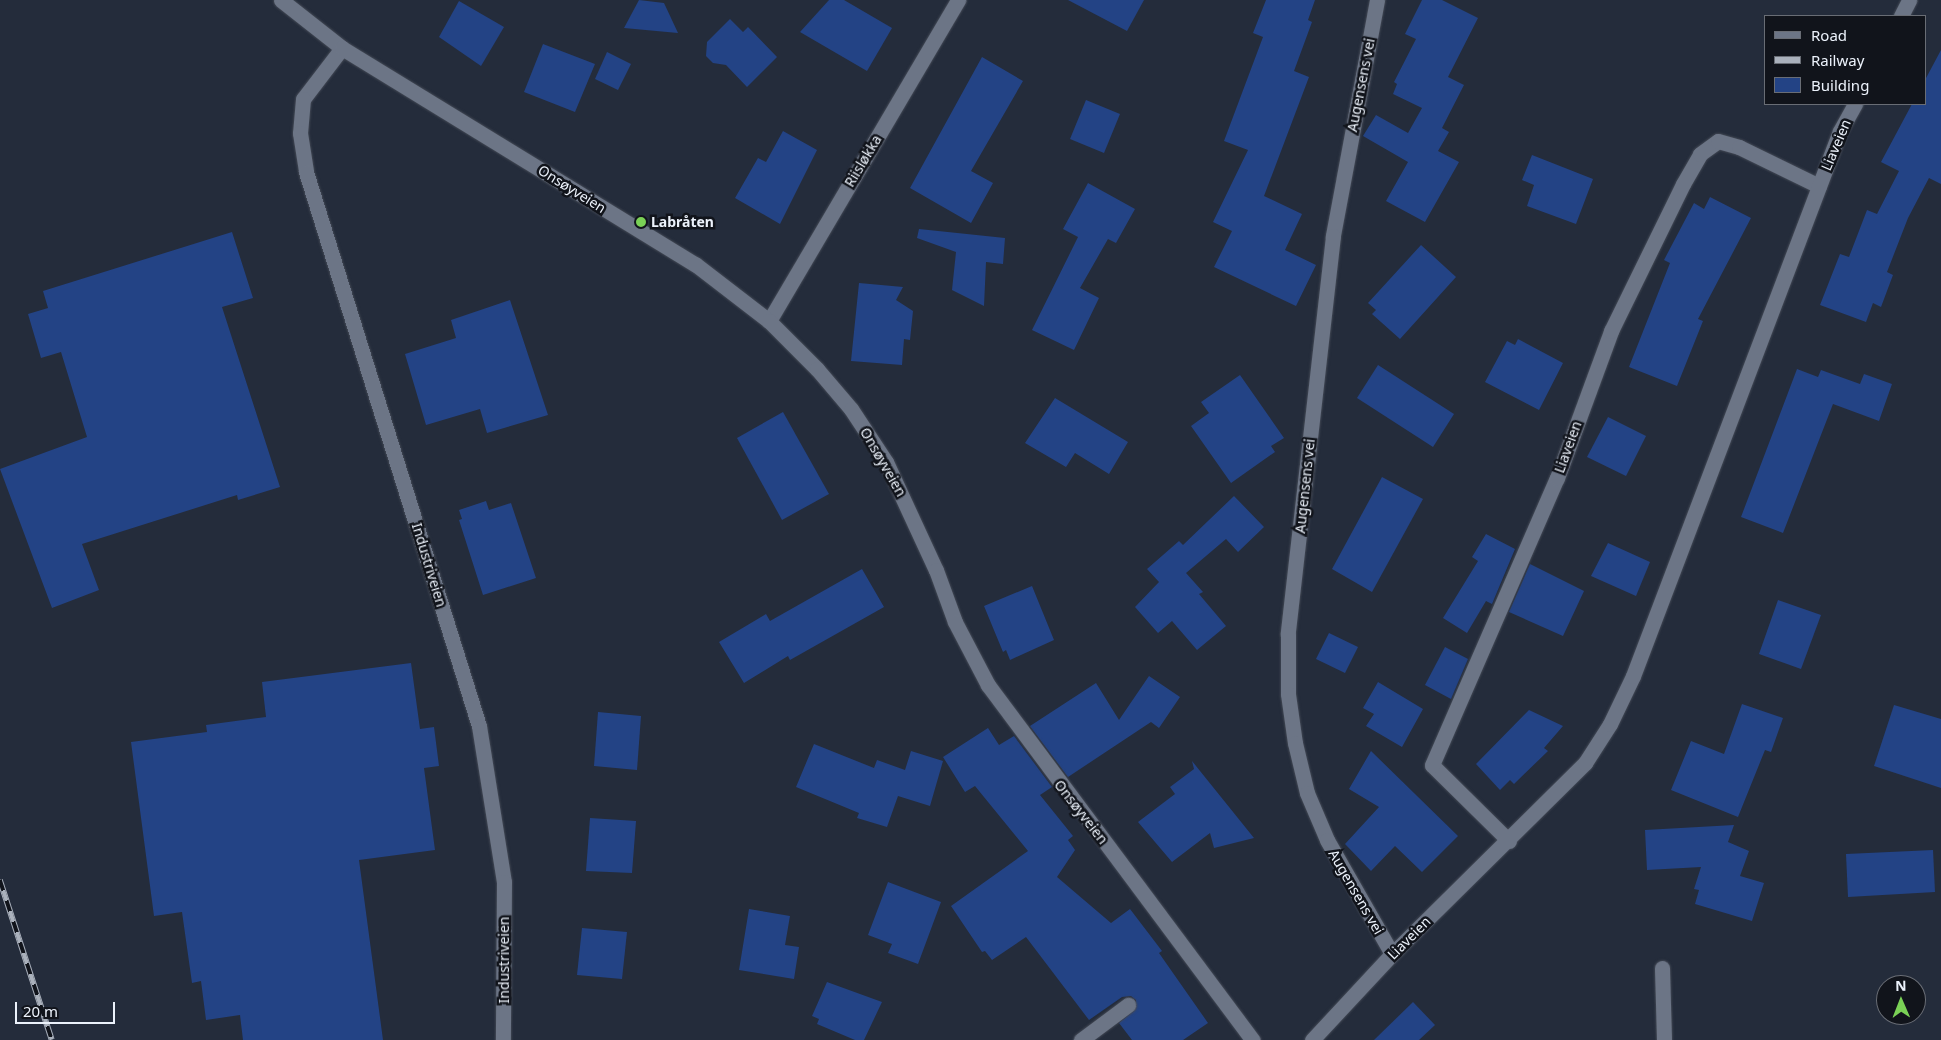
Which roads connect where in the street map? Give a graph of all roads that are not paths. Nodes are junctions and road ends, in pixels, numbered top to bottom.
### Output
1 (282, 0) edge
2 (958, 0) edge
3 (1377, 0) edge
4 (1909, 0) edge
5 (1902, 15) edge
6 (342, 48) junction
7 (1855, 105) edge
8 (1819, 186) junction
9 (769, 321) junction
10 (1509, 841) junction
11 (1392, 954) junction
12 (1662, 968) dead end
13 (1128, 1005) dead end
14 (504, 1040) edge
15 (1081, 1040) edge
16 (1252, 1040) edge
17 (1312, 1040) edge
18 (1664, 1040) edge

1 - 6 street, Onsøyveien
2 - 9 street, Riisløkka
3 - 11 street, Augensens vei
4 - 5 street
6 - 9 street, Onsøyveien
6 - 14 street, Industriveien
7 - 8 street, Liaveien
8 - 10 street, Liaveien
8 - 10 street, Liaveien
9 - 16 street, Onsøyveien
10 - 11 street, Liaveien
11 - 17 street, Liaveien
12 - 18 street
13 - 15 street

